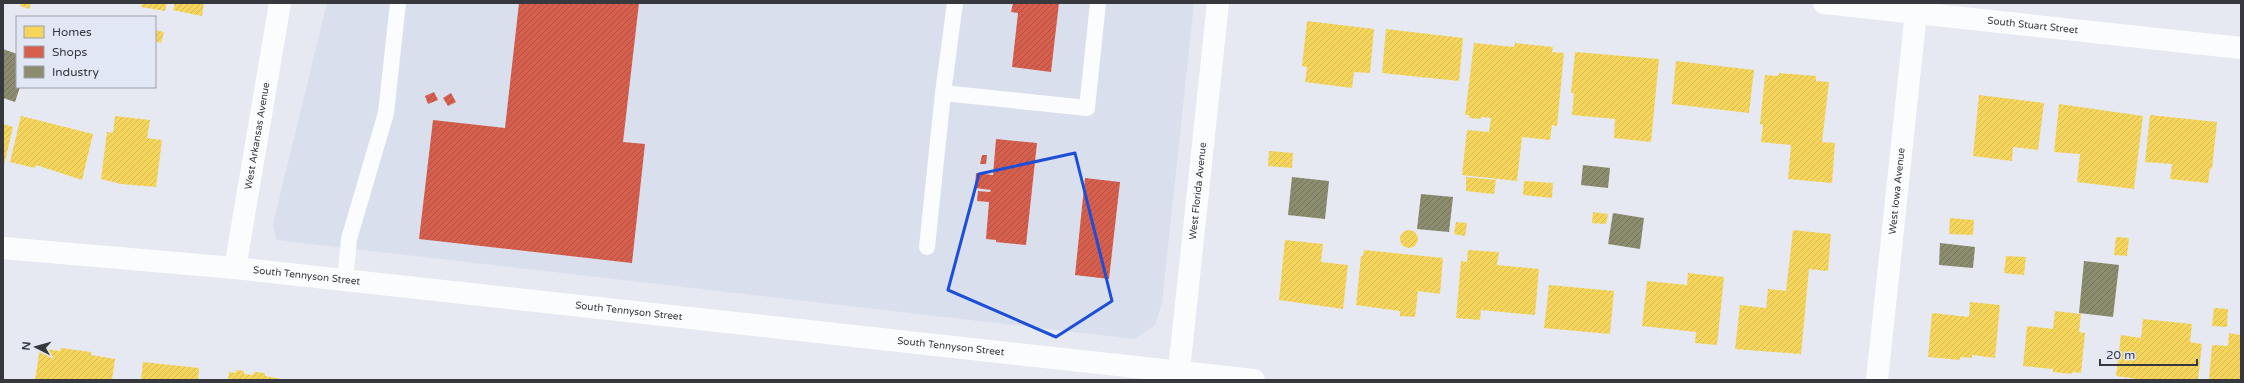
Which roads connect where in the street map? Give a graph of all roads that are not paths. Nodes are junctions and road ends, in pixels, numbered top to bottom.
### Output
1 (280, 3) edge
2 (398, 3) edge
3 (955, 3) edge
4 (1098, 3) edge
5 (1218, 3) edge
6 (1824, 3) edge
7 (1916, 8) edge
8 (2241, 48) edge
9 (944, 93) junction
10 (927, 247) dead end
11 (3, 248) edge
12 (235, 268) junction
13 (345, 280) junction
14 (1178, 376) edge
15 (1254, 380) edge
16 (1877, 380) edge

1 - 12 street, West Arkansas Avenue
2 - 13 lane
3 - 9 lane
4 - 9 lane
5 - 14 street, West Florida Avenue
6 - 7 street, South Stuart Street
7 - 8 street, South Stuart Street
7 - 16 street, West Iowa Avenue
9 - 10 lane
11 - 12 street, South Tennyson Street
12 - 13 street, South Tennyson Street
13 - 14 street, South Tennyson Street
14 - 15 street, South Tennyson Street

